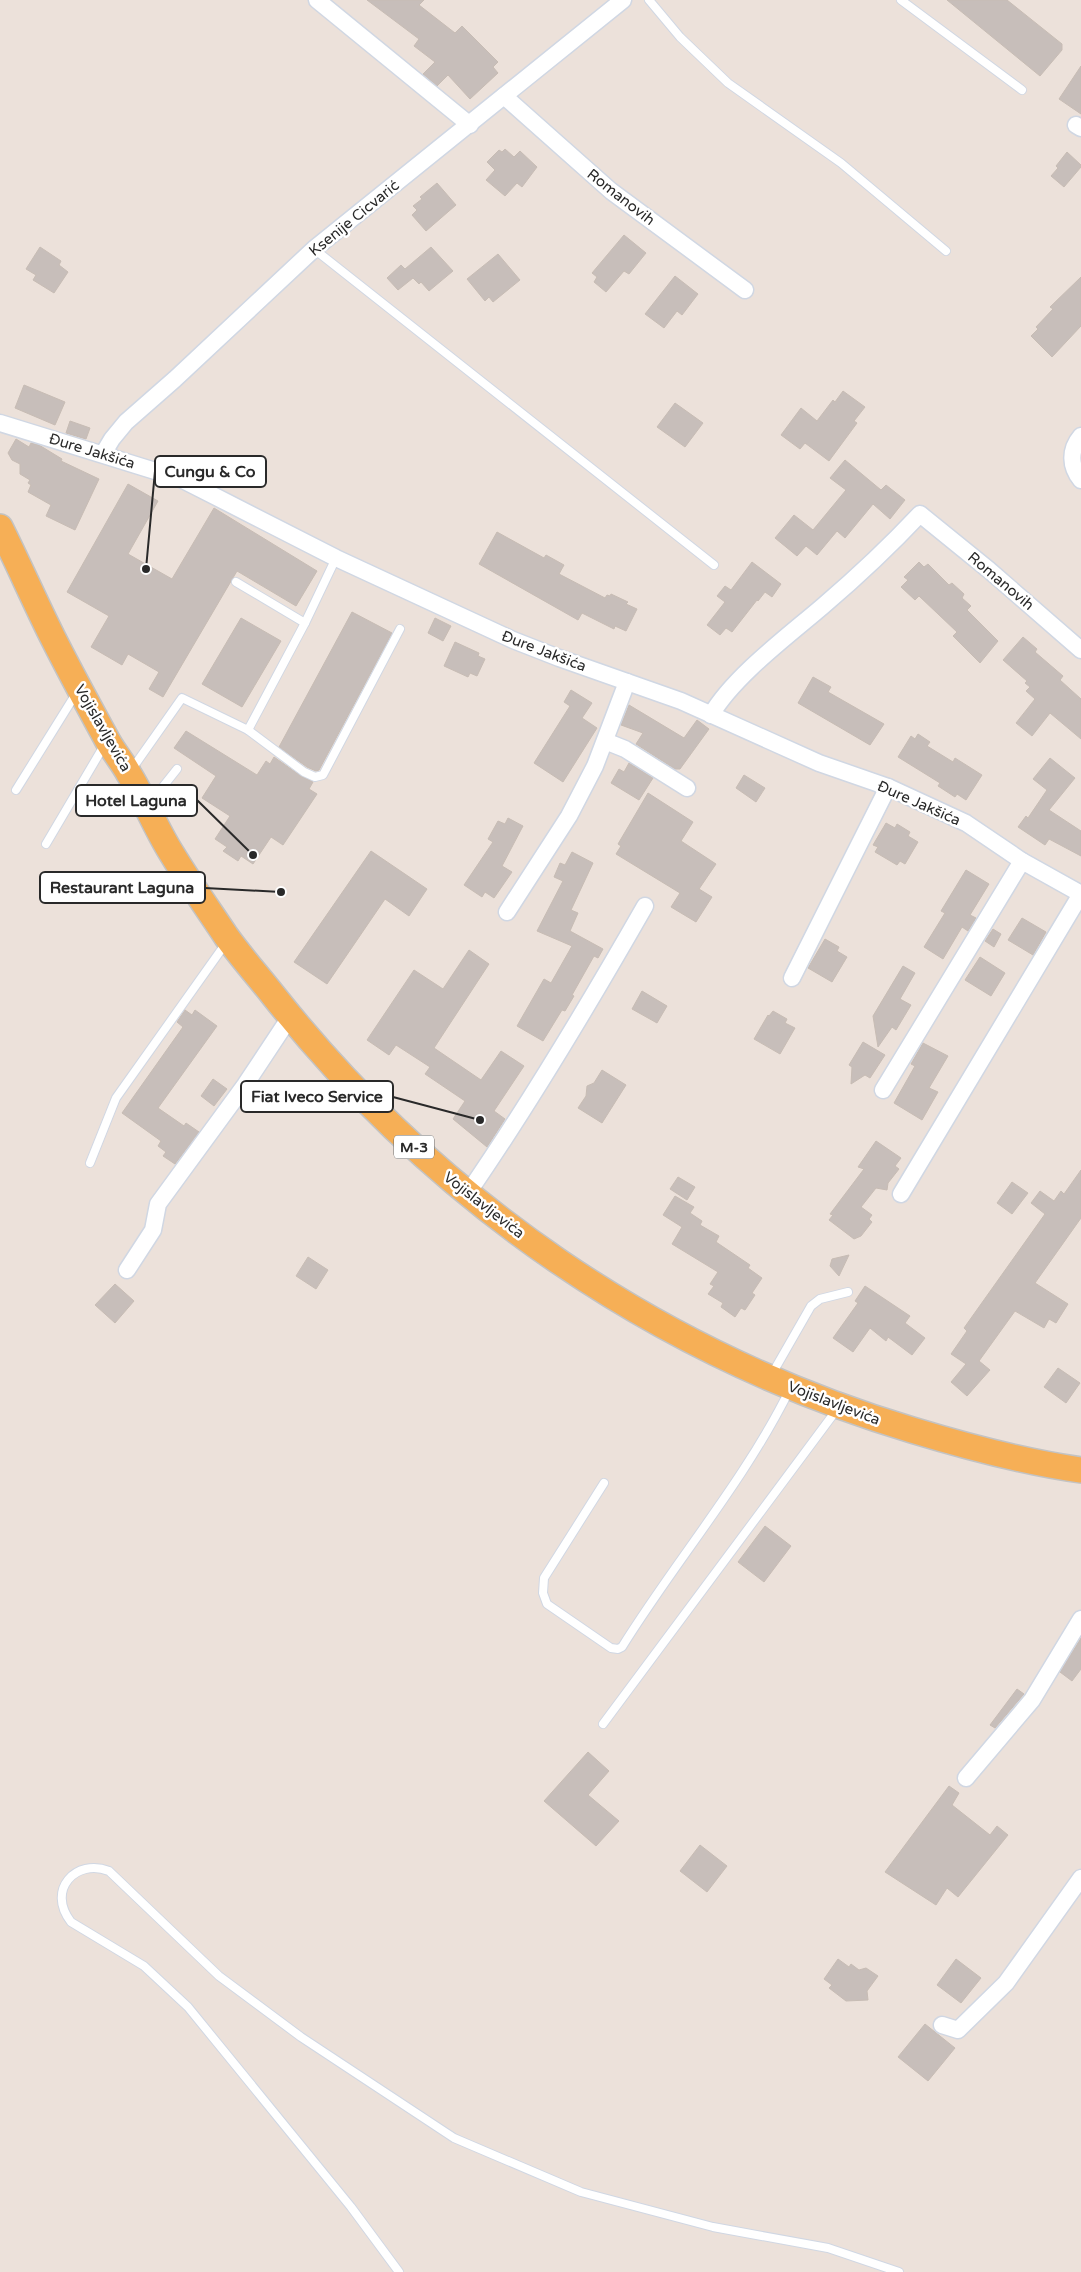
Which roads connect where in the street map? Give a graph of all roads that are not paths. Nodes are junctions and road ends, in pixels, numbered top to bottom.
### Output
1 (317, 0) edge
2 (623, 0) edge
3 (649, 0) edge
4 (901, 0) edge
5 (1022, 90) dead end
6 (504, 96) junction
7 (470, 125) junction
8 (314, 249) junction
9 (946, 251) dead end
10 (744, 290) dead end
11 (0, 423) edge
12 (1081, 436) edge
13 (103, 454) junction
14 (1081, 480) edge
15 (2, 537) edge
16 (336, 558) junction
17 (714, 565) dead end
18 (236, 582) dead end
19 (305, 623) junction
20 (400, 629) dead end
21 (1081, 650) edge
22 (627, 682) junction
23 (80, 689) junction
24 (711, 715) junction
25 (248, 730) junction
26 (107, 740) junction
27 (605, 740) junction
28 (177, 769) dead end
29 (129, 773) junction
30 (888, 787) junction
31 (688, 788) dead end
32 (16, 790) dead end
33 (147, 807) junction
34 (46, 844) dead end
35 (1022, 861) junction
36 (1081, 894) edge
37 (645, 906) dead end
38 (507, 912) dead end
39 (229, 940) junction
40 (792, 978) dead end
41 (290, 1017) junction
42 (883, 1090) dead end
43 (90, 1164) dead end
44 (468, 1193) junction
45 (901, 1194) dead end
46 (127, 1270) dead end
47 (848, 1292) dead end
48 (780, 1383) junction
49 (840, 1406) junction
50 (1081, 1470) edge
51 (604, 1483) dead end
52 (1081, 1619) edge
53 (603, 1724) dead end
54 (966, 1778) dead end
55 (1081, 1878) edge
56 (942, 2025) dead end
57 (399, 2272) edge
58 (899, 2272) edge

1 - 7 street
2 - 6 street, Ksenije Cicvarić
3 - 9 lane
4 - 5 lane
6 - 7 street, Ksenije Cicvarić
6 - 10 street, Romanovih
7 - 8 street, Ksenije Cicvarić
8 - 13 street, Ksenije Cicvarić
8 - 17 lane
11 - 13 street, Đure Jakšića
12 - 14 street
13 - 16 street, Đure Jakšića
15 - 23 main road, Vojislavljevića / M-3
16 - 19 lane
16 - 22 street, Đure Jakšića
18 - 19 lane
19 - 25 lane
20 - 25 lane
21 - 24 street, Romanovih
22 - 24 street, Đure Jakšića
22 - 27 street
23 - 26 main road, Vojislavljevića / M-3
23 - 32 lane
24 - 30 street, Đure Jakšića
25 - 29 lane
26 - 29 main road, Vojislavljevića / M-3
26 - 34 lane
27 - 31 street
27 - 38 street
28 - 33 lane
29 - 33 main road, Vojislavljevića / M-3
30 - 35 street, Đure Jakšića
30 - 40 street
33 - 39 main road, Vojislavljevića / M-3
35 - 36 street, Đure Jakšića
35 - 42 street
36 - 45 street
37 - 44 street
39 - 41 main road, Vojislavljevića / M-3
39 - 43 lane
41 - 44 main road, Vojislavljevića / M-3
41 - 46 street
44 - 48 main road, Vojislavljevića / M-3
47 - 48 lane
48 - 49 main road, Vojislavljevića / M-3
48 - 51 lane
49 - 50 main road, Vojislavljevića / M-3
49 - 53 lane
52 - 54 street
55 - 56 street
57 - 58 lane

